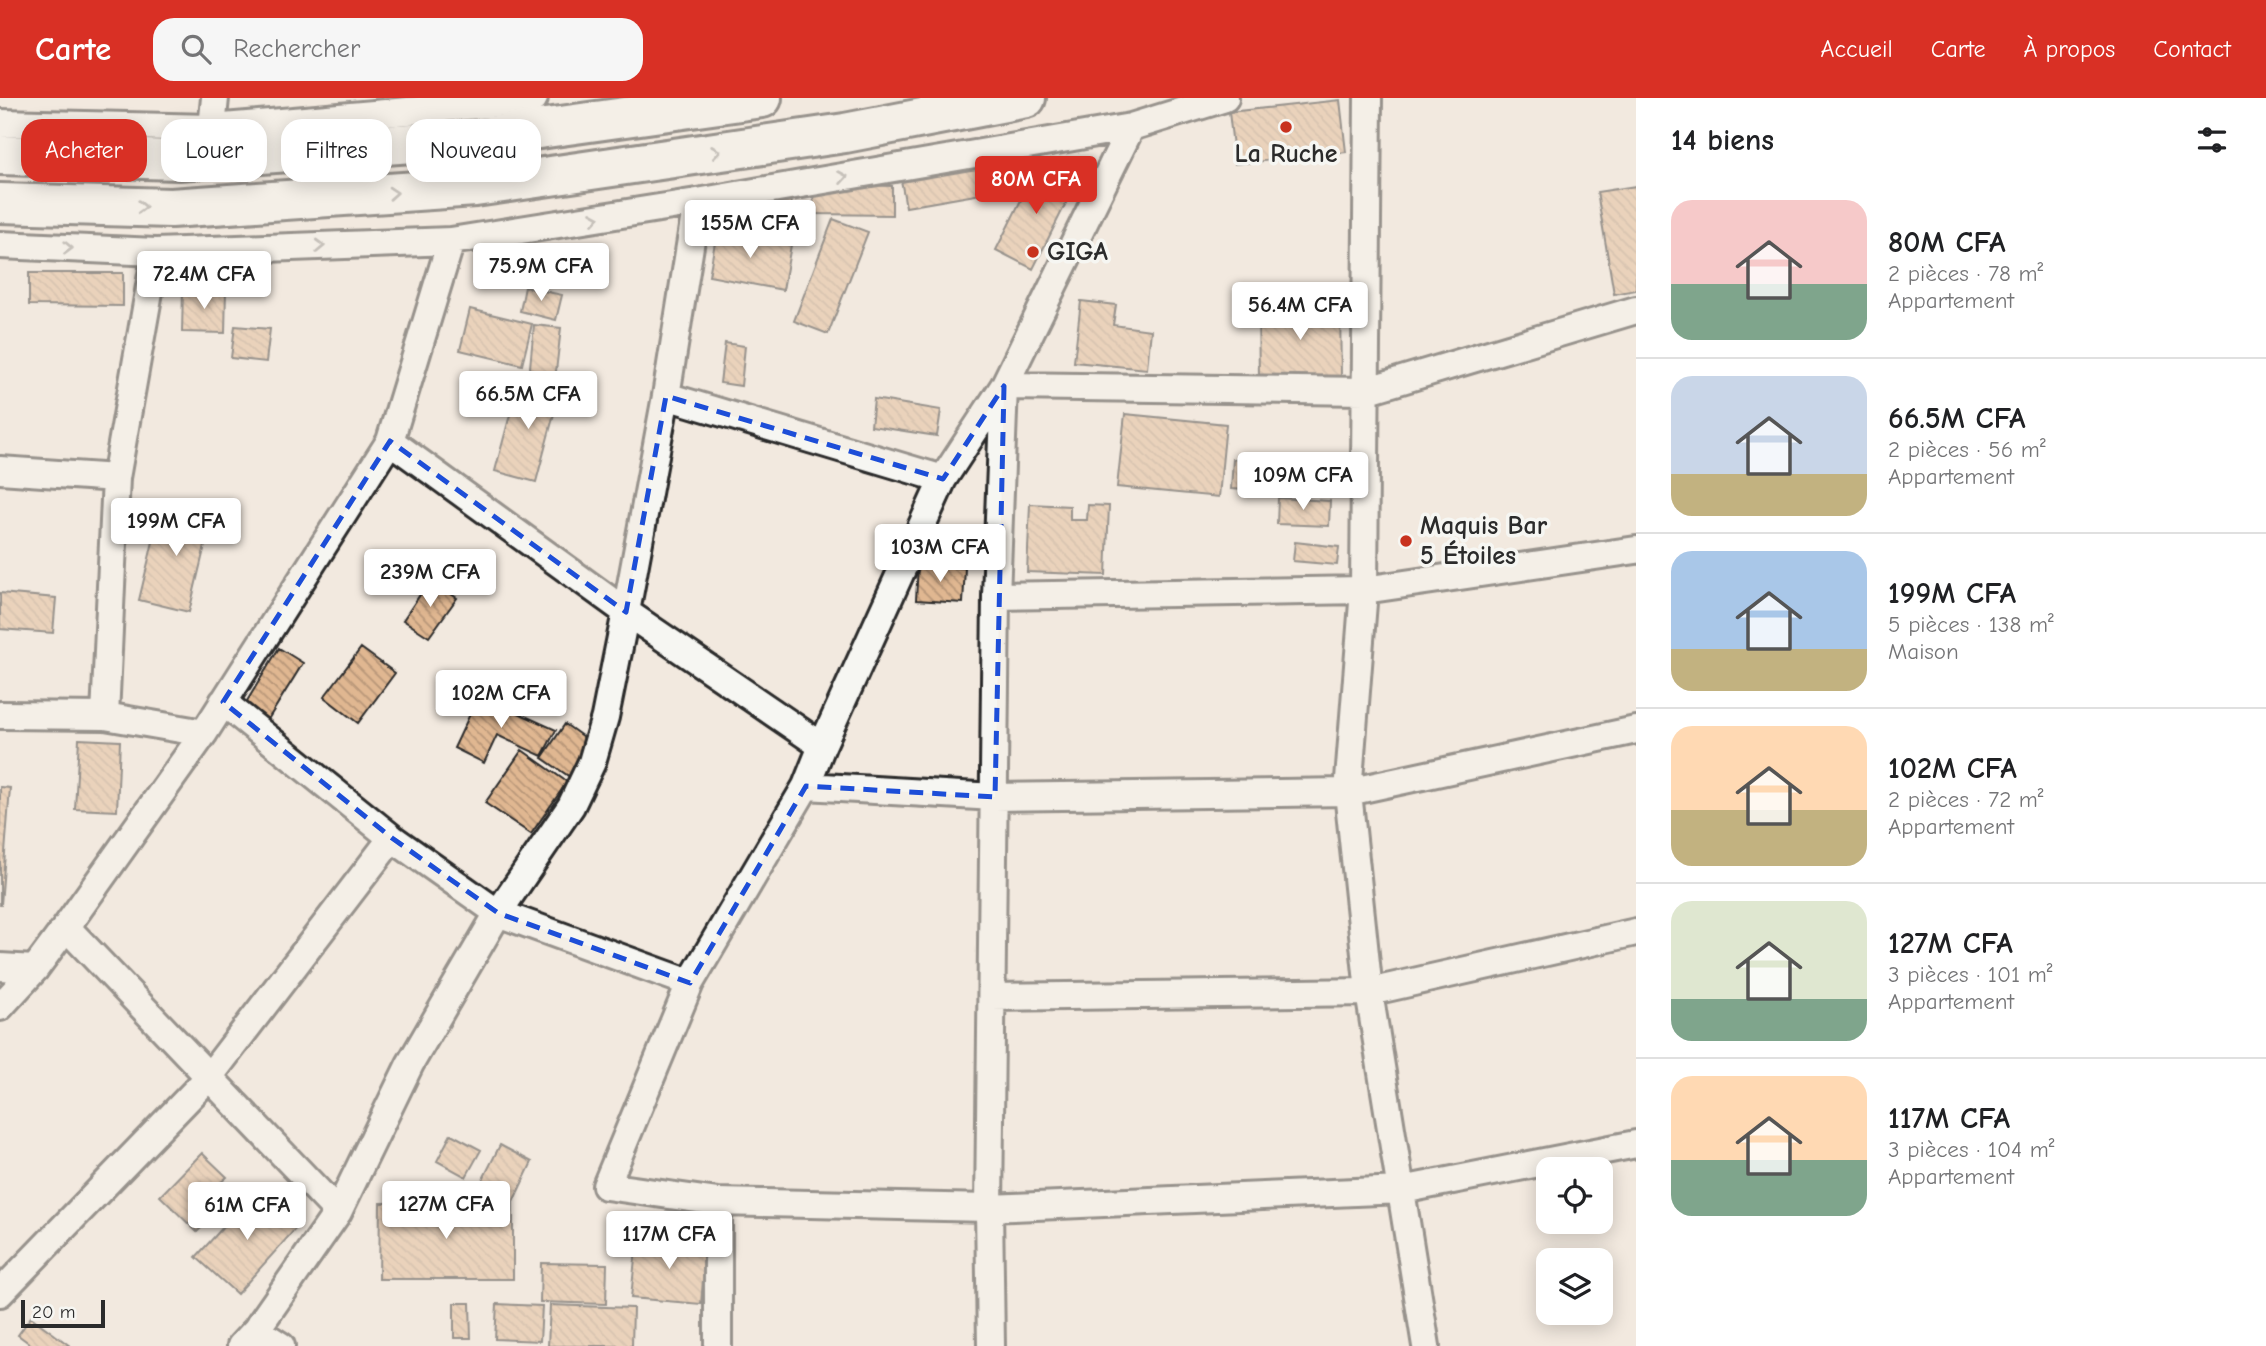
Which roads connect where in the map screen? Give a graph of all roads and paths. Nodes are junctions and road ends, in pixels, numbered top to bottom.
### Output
1 (215, 98) edge
2 (534, 98) edge
3 (762, 98) edge
4 (1026, 98) edge
5 (1224, 98) edge
6 (1368, 98) edge
7 (490, 101) edge
8 (213, 119) edge
9 (0, 123) edge
10 (267, 123) edge
11 (161, 127) edge
12 (1130, 127) junction
13 (0, 155) edge
14 (697, 202) junction
15 (0, 204) edge
16 (451, 241) junction
17 (0, 245) edge
18 (156, 252) junction
19 (1636, 310) edge
20 (1004, 386) junction
21 (1365, 391) junction
22 (666, 396) junction
23 (390, 441) junction
24 (0, 470) edge
25 (116, 478) junction
26 (943, 479) junction
27 (1636, 550) edge
28 (1364, 590) junction
29 (996, 596) junction
30 (625, 612) junction
31 (223, 702) junction
32 (0, 715) edge
33 (105, 716) junction
34 (1636, 730) edge
35 (204, 733) junction
36 (822, 746) junction
37 (806, 786) junction
38 (1348, 792) junction
39 (995, 797) junction
40 (392, 838) junction
41 (498, 913) junction
42 (66, 927) junction
43 (1636, 932) edge
44 (0, 967) edge
45 (35, 969) junction
46 (690, 984) junction
47 (1369, 992) junction
48 (992, 998) junction
49 (0, 1007) edge
50 (209, 1077) junction
51 (1636, 1144) edge
52 (1402, 1190) junction
53 (718, 1202) junction
54 (989, 1208) junction
55 (338, 1212) junction
56 (0, 1293) edge
57 (248, 1338) edge
58 (281, 1346) edge
59 (718, 1346) edge
60 (991, 1346) edge
61 (1426, 1346) edge

1 - 8 street
2 - 7 street
3 - 13 highway
15 -> 4 highway
5 - 12 street
6 - 21 street
7 - 10 street
9 - 11 street
14 -> 12 street
12 - 20 street
16 -> 14 street
14 - 22 street
18 -> 16 street
16 - 23 street
17 -> 18 street
18 - 25 street
19 - 21 street
20 - 21 street
20 - 26 street
20 - 29 street
21 - 28 street
22 - 26 street
22 - 30 street
23 - 30 street
23 - 31 street
24 - 25 street
25 - 33 street
26 - 36 street
27 - 28 street
28 - 29 street
28 - 38 street
29 - 39 street
30 - 36 street
30 - 41 street
31 - 35 street
31 - 40 street
32 - 33 street
33 - 35 street
34 - 38 street
35 - 42 street
36 - 37 street
37 - 39 street
37 - 46 street
38 - 39 street
38 - 47 street
39 - 48 street
40 - 41 street
40 - 50 street
41 - 46 street
41 - 55 street
42 - 45 street
42 - 50 street
43 - 47 street
44 - 45 street
45 - 49 street
46 - 53 street
47 - 48 street
47 - 52 street
48 - 54 street
50 - 55 street
50 - 56 street
51 - 52 street
52 - 54 street
52 - 61 street
53 - 54 street
53 - 59 street
54 - 60 street
55 - 57 street
57 - 58 street

